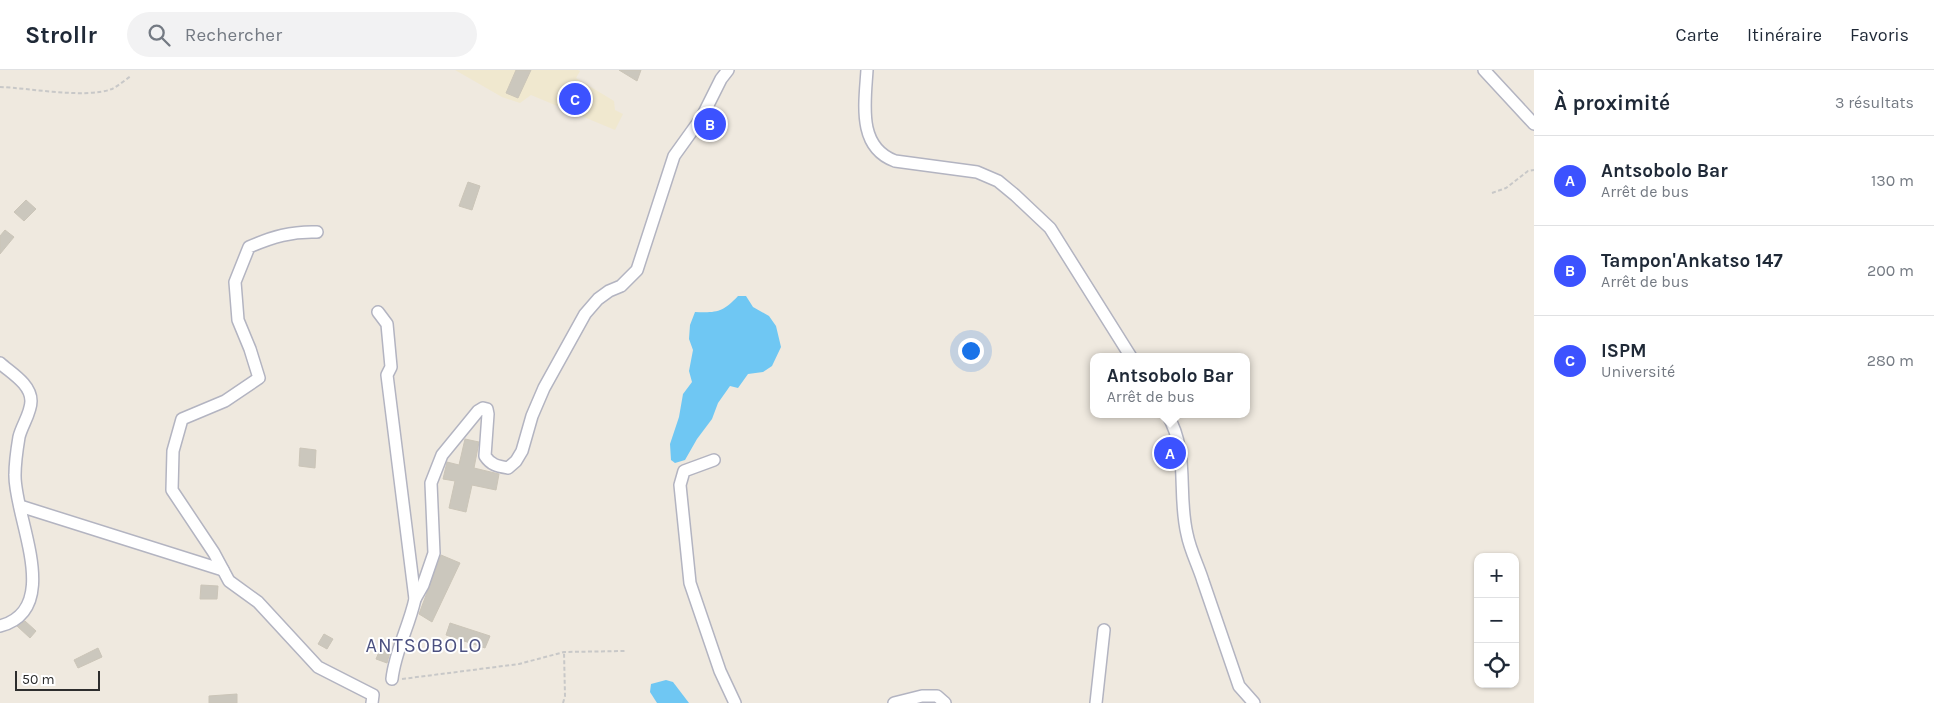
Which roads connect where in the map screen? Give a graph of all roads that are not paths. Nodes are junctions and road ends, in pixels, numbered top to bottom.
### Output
1 (728, 70) edge
2 (866, 70) edge
3 (1484, 70) edge
4 (1534, 124) edge
5 (317, 232) dead end
6 (378, 312) dead end
7 (1128, 353) edge
8 (0, 363) edge
9 (1169, 418) edge
10 (714, 460) dead end
11 (20, 506) junction
12 (223, 570) junction
13 (415, 599) junction
14 (0, 626) edge
15 (1104, 630) dead end
16 (392, 679) road end
17 (372, 703) edge
18 (734, 703) edge
19 (894, 703) edge
20 (946, 703) edge
21 (1096, 703) edge
22 (1254, 703) edge

1 - 13 street
2 - 7 street
3 - 4 street
5 - 12 street
6 - 13 street
8 - 11 street
9 - 22 street
10 - 18 street
11 - 12 street
11 - 14 street
12 - 17 street
13 - 16 street
15 - 21 street
19 - 20 street

